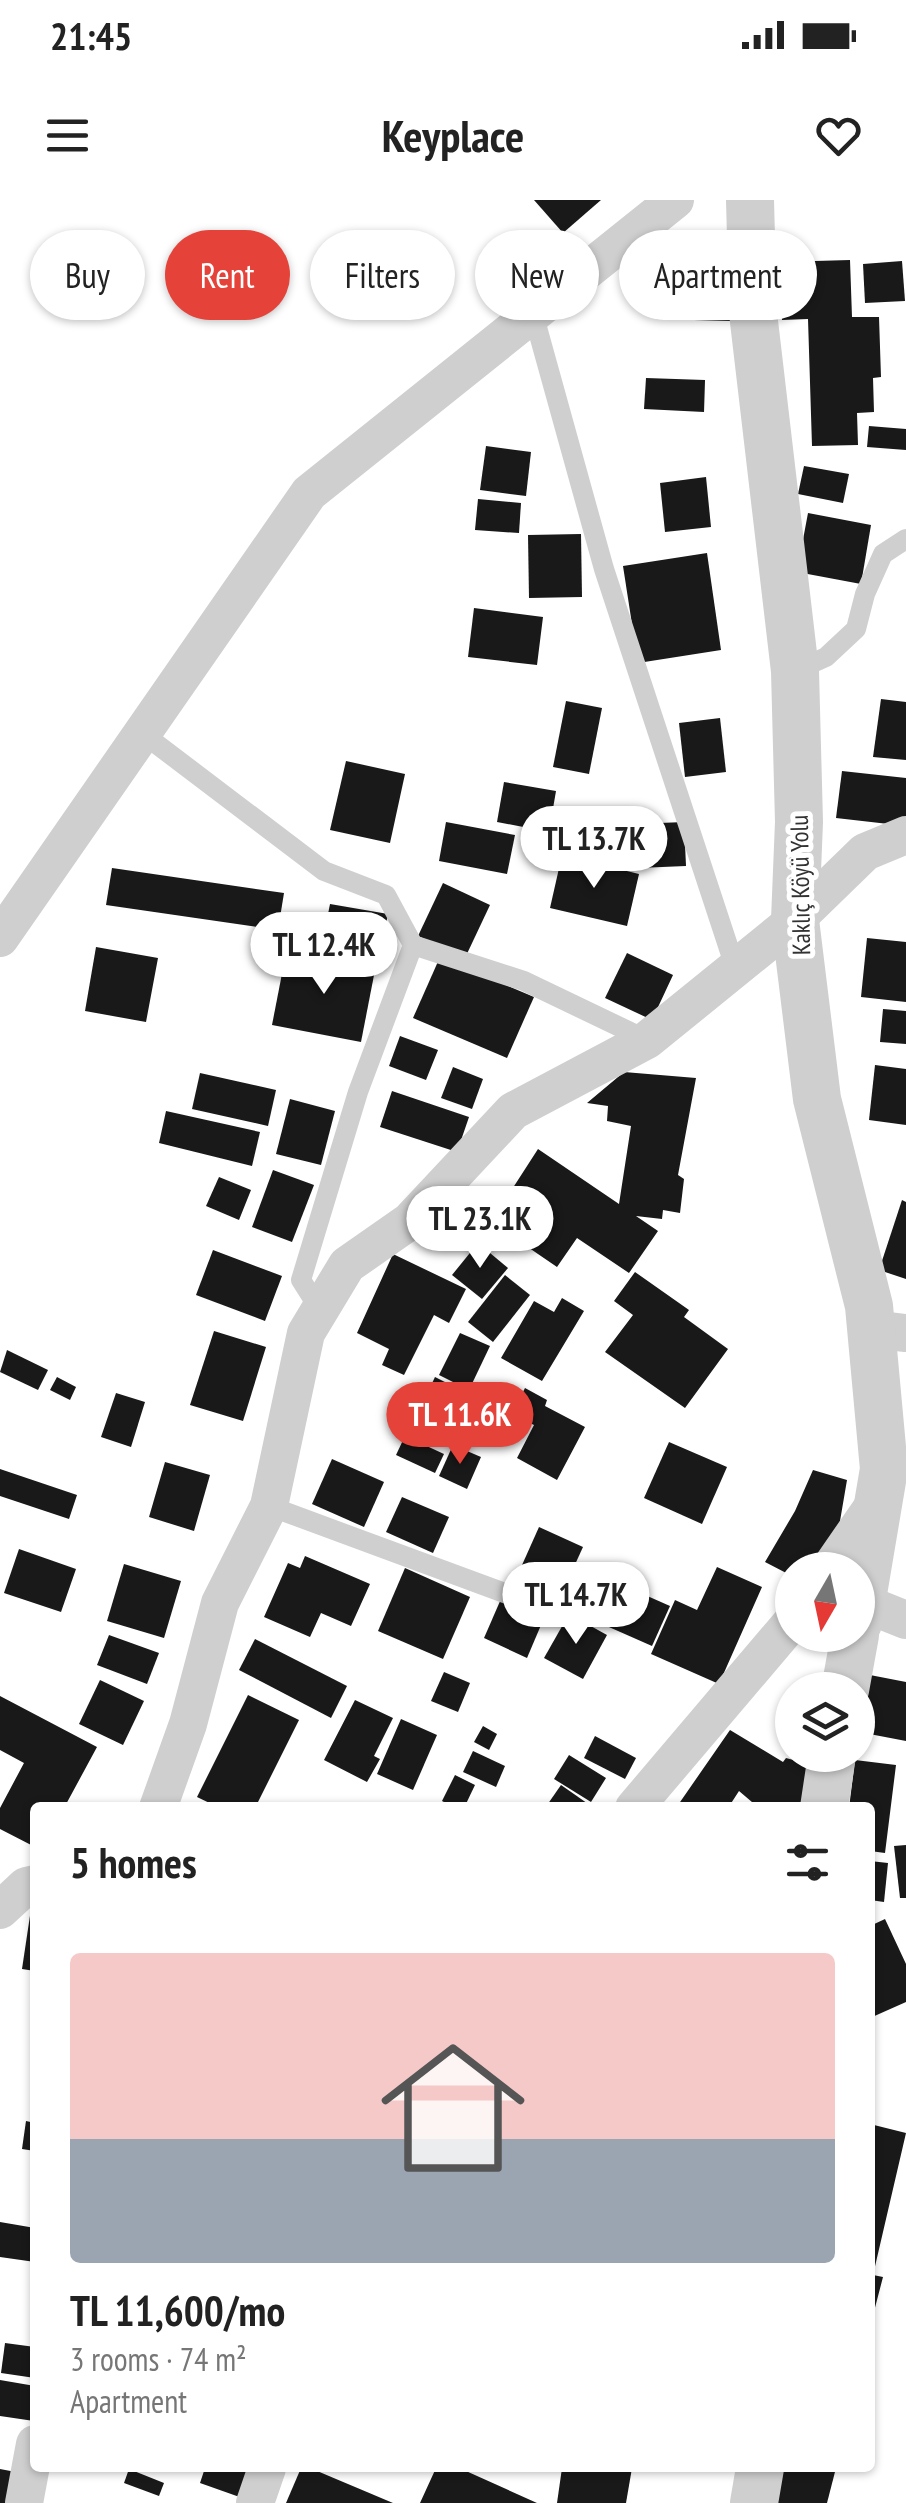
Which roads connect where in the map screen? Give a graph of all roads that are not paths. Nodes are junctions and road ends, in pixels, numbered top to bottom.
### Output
1 (675, 200) edge
2 (750, 200) edge
3 (599, 261) edge
4 (525, 320) edge
5 (535, 320) edge
6 (906, 539) edge
7 (795, 671) junction
8 (142, 733) junction
9 (906, 835) edge
10 (795, 920) junction
11 (0, 938) edge
12 (413, 946) junction
13 (736, 970) junction
14 (648, 1040) junction
15 (320, 1310) junction
16 (888, 1331) edge
17 (269, 1506) junction
18 (865, 1552) edge
19 (548, 1609) dead end
20 (875, 1613) edge
21 (906, 1620) edge
22 (775, 1642) edge
23 (829, 1772) edge
24 (160, 1802) edge
25 (639, 1802) edge
26 (825, 1802) edge
27 (30, 1885) edge
28 (0, 1910) edge
29 (30, 2471) edge
30 (266, 2472) edge
31 (759, 2472) edge
32 (24, 2503) edge
33 (255, 2503) edge
34 (754, 2503) edge

1 - 3 street
2 - 7 street, Kaklıç Köyü Yolu
4 - 8 street
5 - 13 lane
6 - 7 lane
7 - 10 street, Kaklıç Köyü Yolu
8 - 11 street
8 - 12 lane
9 - 10 street
10 - 13 street
10 - 16 street, Kaklıç Köyü Yolu
12 - 14 lane
12 - 15 lane
13 - 14 street
14 - 15 street
15 - 17 street
16 - 18 street, Kaklıç Köyü Yolu
17 - 19 lane
17 - 24 street
20 - 21 street
22 - 25 street
23 - 26 street
27 - 28 street
29 - 32 street
30 - 33 street
31 - 34 street

